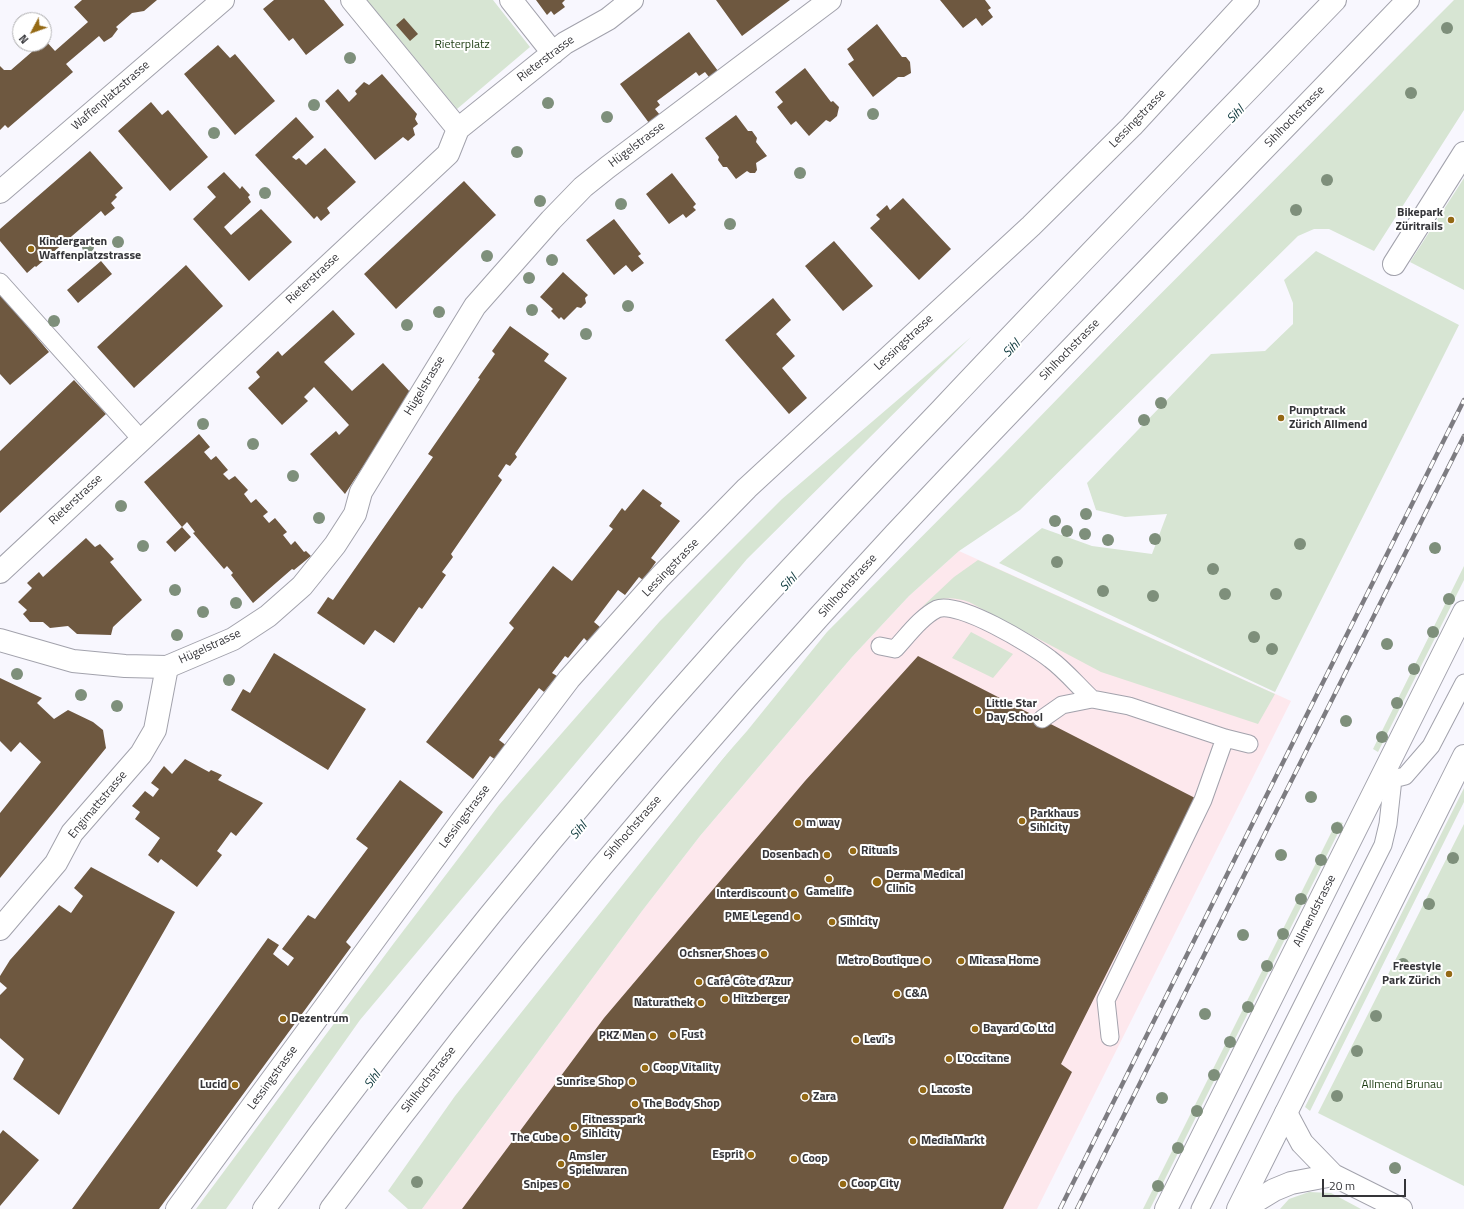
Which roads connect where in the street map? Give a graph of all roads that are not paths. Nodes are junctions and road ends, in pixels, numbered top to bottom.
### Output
1 (223, 0) edge
2 (352, 0) edge
3 (511, 0) edge
4 (632, 0) edge
5 (830, 0) edge
6 (1248, 0) edge
7 (1335, 0) edge
8 (1408, 0) edge
9 (553, 53) junction
10 (458, 129) junction
11 (1464, 153) edge
12 (0, 192) edge
13 (1394, 264) dead end
14 (0, 282) edge
15 (141, 439) junction
16 (0, 572) edge
17 (1464, 612) edge
18 (0, 640) edge
19 (880, 646) dead end
20 (168, 667) junction
21 (1464, 683) edge
22 (1092, 699) junction
23 (1042, 719) dead end
24 (1225, 738) junction
25 (1249, 744) dead end
26 (1464, 756) edge
27 (0, 930) edge
28 (1110, 1037) dead end
29 (1286, 1113) junction
30 (1333, 1175) junction
31 (177, 1209) edge
32 (264, 1209) edge
33 (331, 1209) edge
34 (1166, 1209) edge
35 (1200, 1209) edge
36 (1238, 1209) edge
37 (1243, 1209) edge
38 (1400, 1209) edge

1 - 12 main road, Waffenplatzstrasse
2 - 10 main road
3 - 9 main road
4 - 9 main road, Rieterstrasse
5 - 20 main road, Hügelstrasse
6 - 31 main road, Lessingstrasse
7 - 32 main road
8 - 33 main road, Sihlhochstrasse
9 - 10 main road, Rieterstrasse
10 - 15 main road, Rieterstrasse
11 - 13 main road
14 - 15 lane
15 - 16 main road, Rieterstrasse
17 - 34 main road, Allmendstrasse
18 - 20 main road, Hügelstrasse
19 - 22 lane
20 - 27 main road, Engimattstrasse
21 - 35 lane
22 - 23 lane
22 - 24 lane
24 - 25 lane
24 - 28 lane
26 - 29 main road
29 - 30 main road
29 - 36 main road
30 - 37 main road
30 - 38 main road

